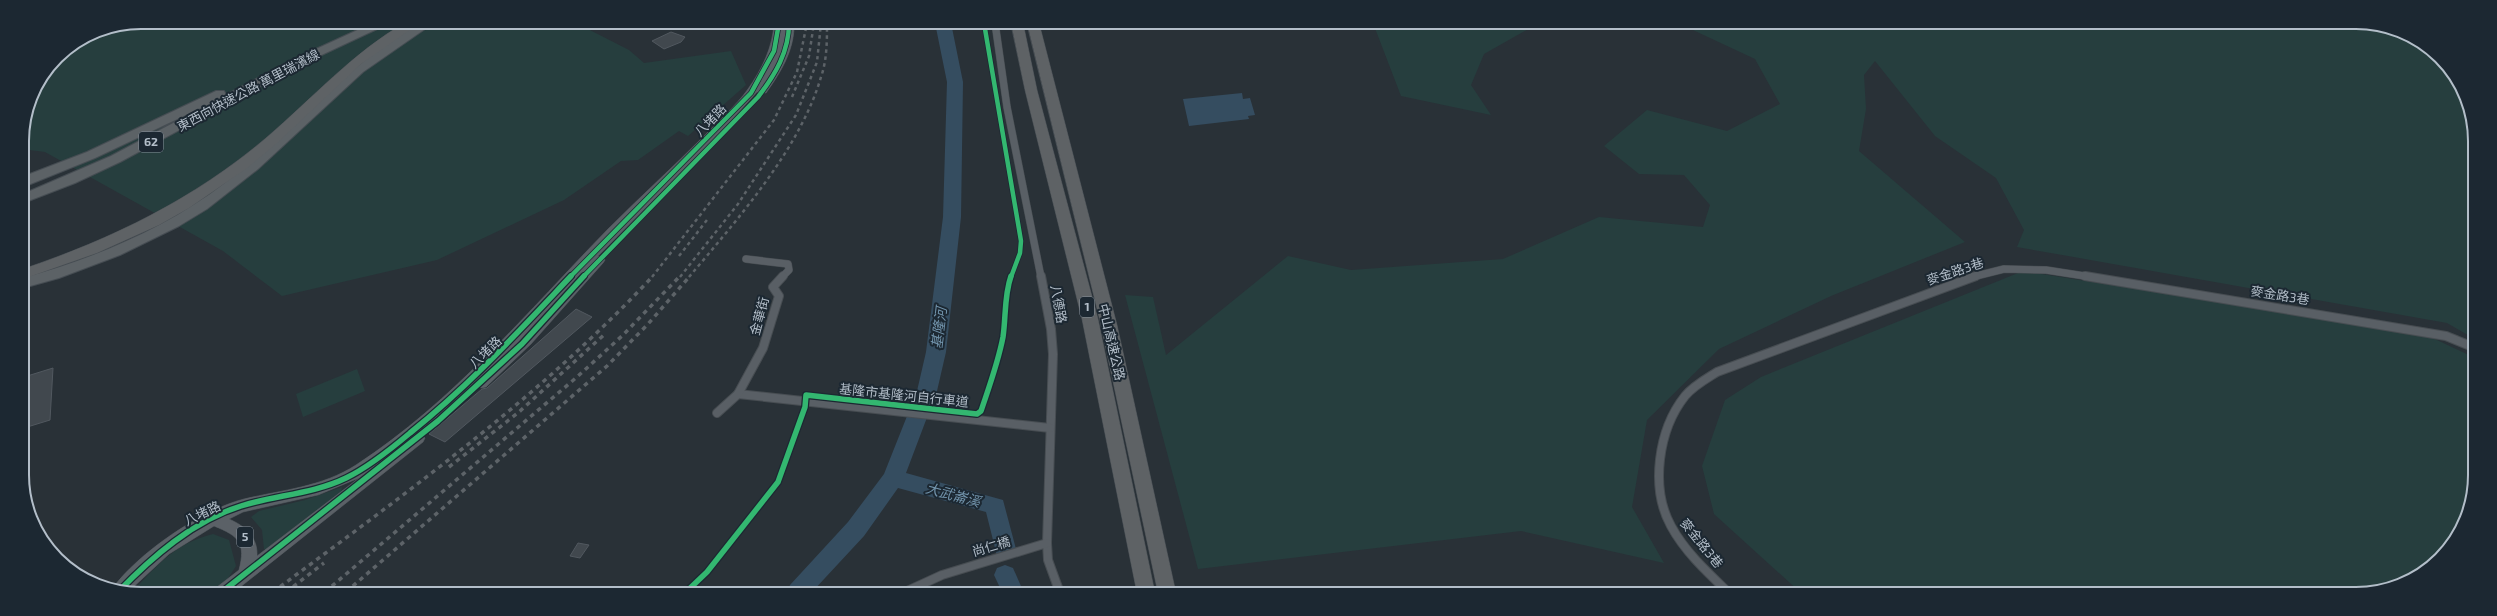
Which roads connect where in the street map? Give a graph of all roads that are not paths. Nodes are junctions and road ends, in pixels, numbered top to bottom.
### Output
1 (353, 29) edge
2 (369, 29) edge
3 (390, 29) edge
4 (403, 29) edge
5 (417, 29) edge
6 (779, 29) edge
7 (788, 29) edge
8 (996, 29) edge
9 (1018, 29) edge
10 (1034, 29) edge
11 (272, 71) junction
12 (230, 89) junction
13 (29, 179) edge
14 (29, 188) edge
15 (29, 196) edge
16 (746, 259) dead end
17 (29, 263) edge
18 (29, 272) edge
19 (29, 281) edge
20 (2468, 345) edge
21 (502, 357) junction
22 (738, 394) junction
23 (717, 413) dead end
24 (1050, 428) junction
25 (214, 519) junction
26 (1047, 543) junction
27 (246, 573) junction
28 (124, 586) edge
29 (228, 587) edge
30 (916, 587) edge
31 (1058, 587) edge
32 (1145, 587) edge
33 (1166, 587) edge
34 (1723, 587) edge

1 - 11 highway, 東西向快速公路 萬里瑞濱線 / 62
2 - 11 highway, 東西向快速公路 萬里瑞濱線 / 62
3 - 17 highway
4 - 18 highway
5 - 19 highway
6 - 21 main road, 八堵路 / 5
7 - 21 main road, 八堵路 / 5
8 - 24 street, 八德路
9 - 32 highway, 中山高速公路 / 1
10 - 33 highway, 中山高速公路 / 1
11 - 12 highway, 東西向快速公路 萬里瑞濱線 / 62
11 - 15 highway, 東西向快速公路 萬里瑞濱線 / 62
12 - 13 highway
12 - 14 highway, 東西向快速公路 萬里瑞濱線 / 62
16 - 22 street, 金華街
20 - 34 street, 麥金路3巷
21 - 25 main road, 八堵路 / 5
21 - 27 main road, 八堵路 / 5
22 - 23 street, 金華街
22 - 24 street
24 - 26 street, 八德路
25 - 27 main road, 5
25 - 28 main road, 八堵路 / 5
26 - 30 street, 尚仁橋
26 - 31 street, 八德路
27 - 29 main road, 八堵路 / 5

